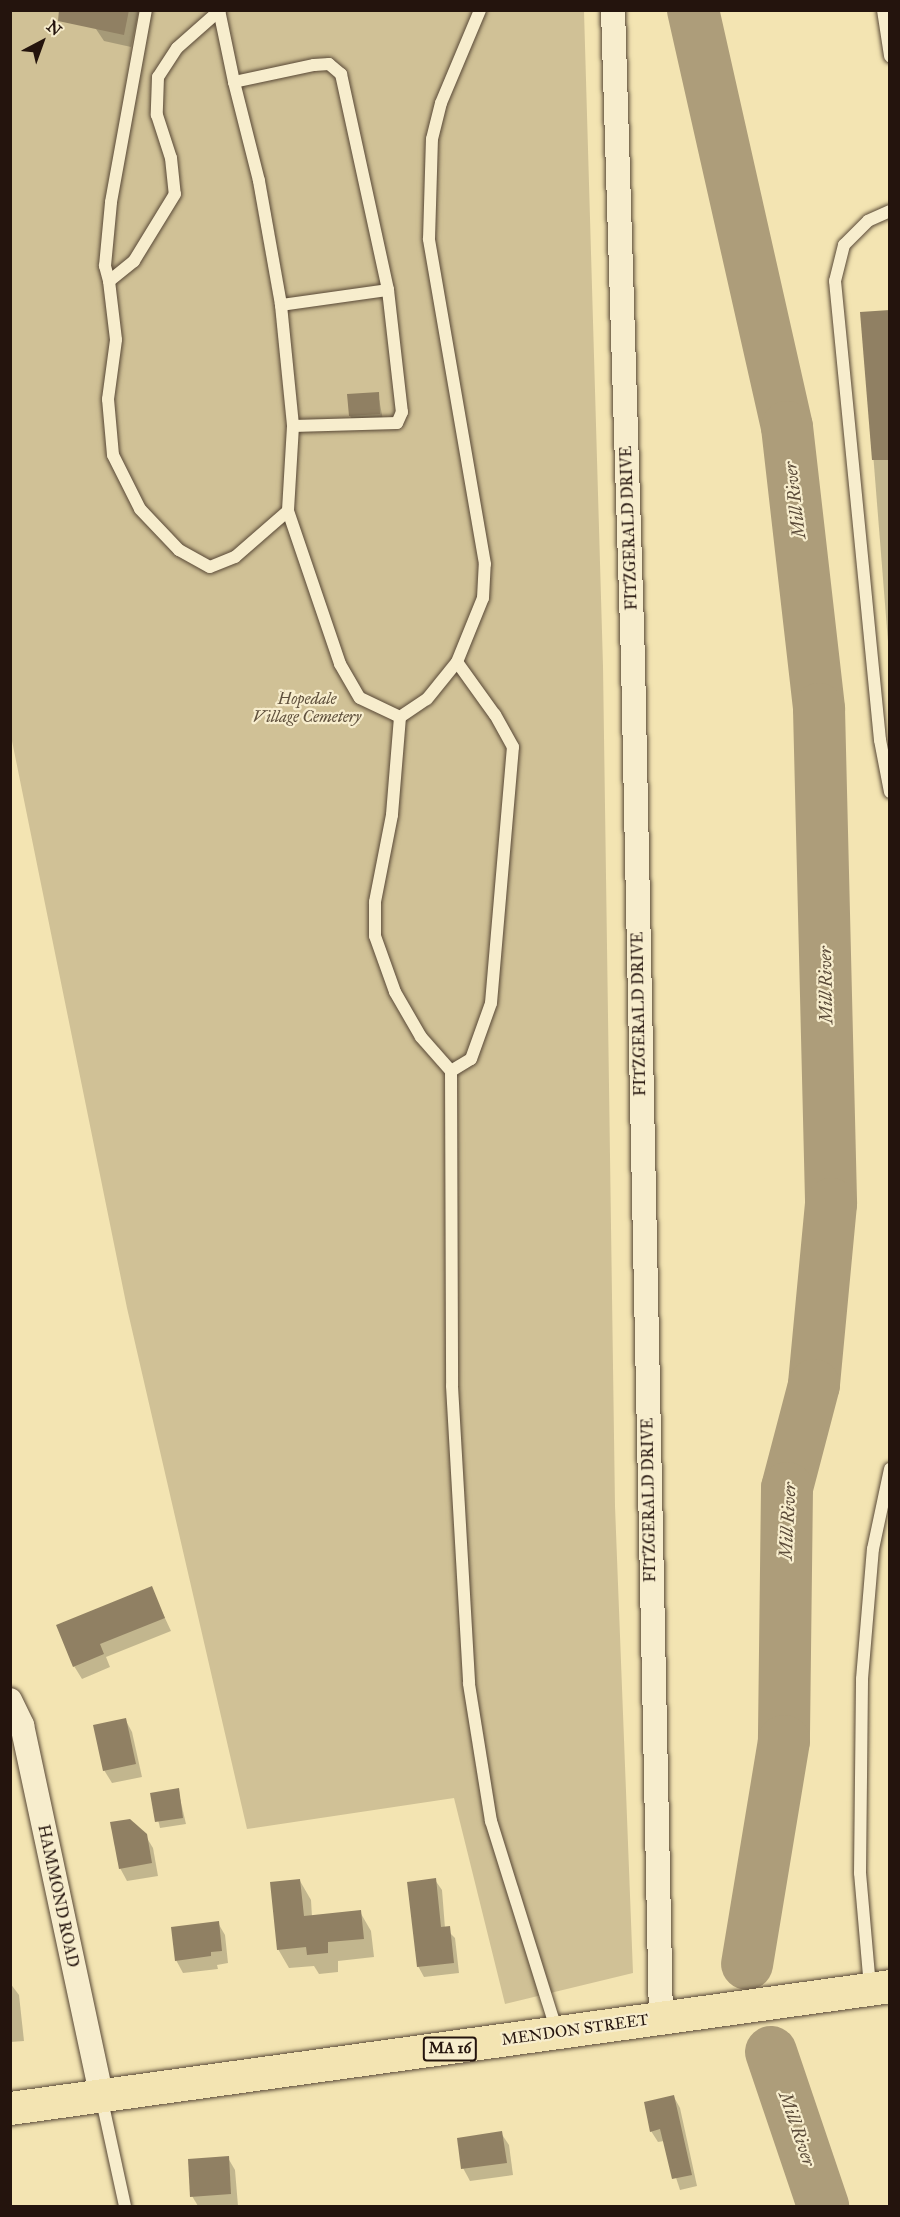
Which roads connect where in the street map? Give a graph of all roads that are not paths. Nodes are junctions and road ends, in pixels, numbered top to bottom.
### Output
1 (146, 10) edge
2 (480, 10) edge
3 (613, 10) edge
4 (883, 10) edge
5 (220, 11) edge
6 (890, 56) edge
7 (234, 82) junction
8 (890, 211) edge
9 (109, 282) junction
10 (388, 290) junction
11 (281, 305) junction
12 (293, 426) junction
13 (288, 511) junction
14 (456, 662) junction
15 (400, 717) junction
16 (890, 792) edge
17 (451, 1071) junction
18 (890, 1469) edge
19 (10, 1700) edge
20 (880, 1987) edge
21 (661, 2018) junction
22 (557, 2033) junction
23 (101, 2095) junction
24 (10, 2108) edge
25 (125, 2206) edge

1 - 9 lane
2 - 14 lane
3 - 21 street, FITZGERALD DRIVE
4 - 6 lane
5 - 7 lane
5 - 9 lane
7 - 10 lane
7 - 11 lane
8 - 16 lane
9 - 13 lane
10 - 11 lane
10 - 12 lane
11 - 12 lane
12 - 13 lane
13 - 15 lane
14 - 15 lane
14 - 17 lane
15 - 17 lane
17 - 22 lane
18 - 20 lane
19 - 23 street, HAMMOND ROAD
20 - 21 main road, MENDON STREET / MA 16
21 - 22 main road, MENDON STREET / MA 16
22 - 23 main road, MENDON STREET / MA 16
23 - 24 main road, MENDON STREET / MA 16
23 - 25 lane

